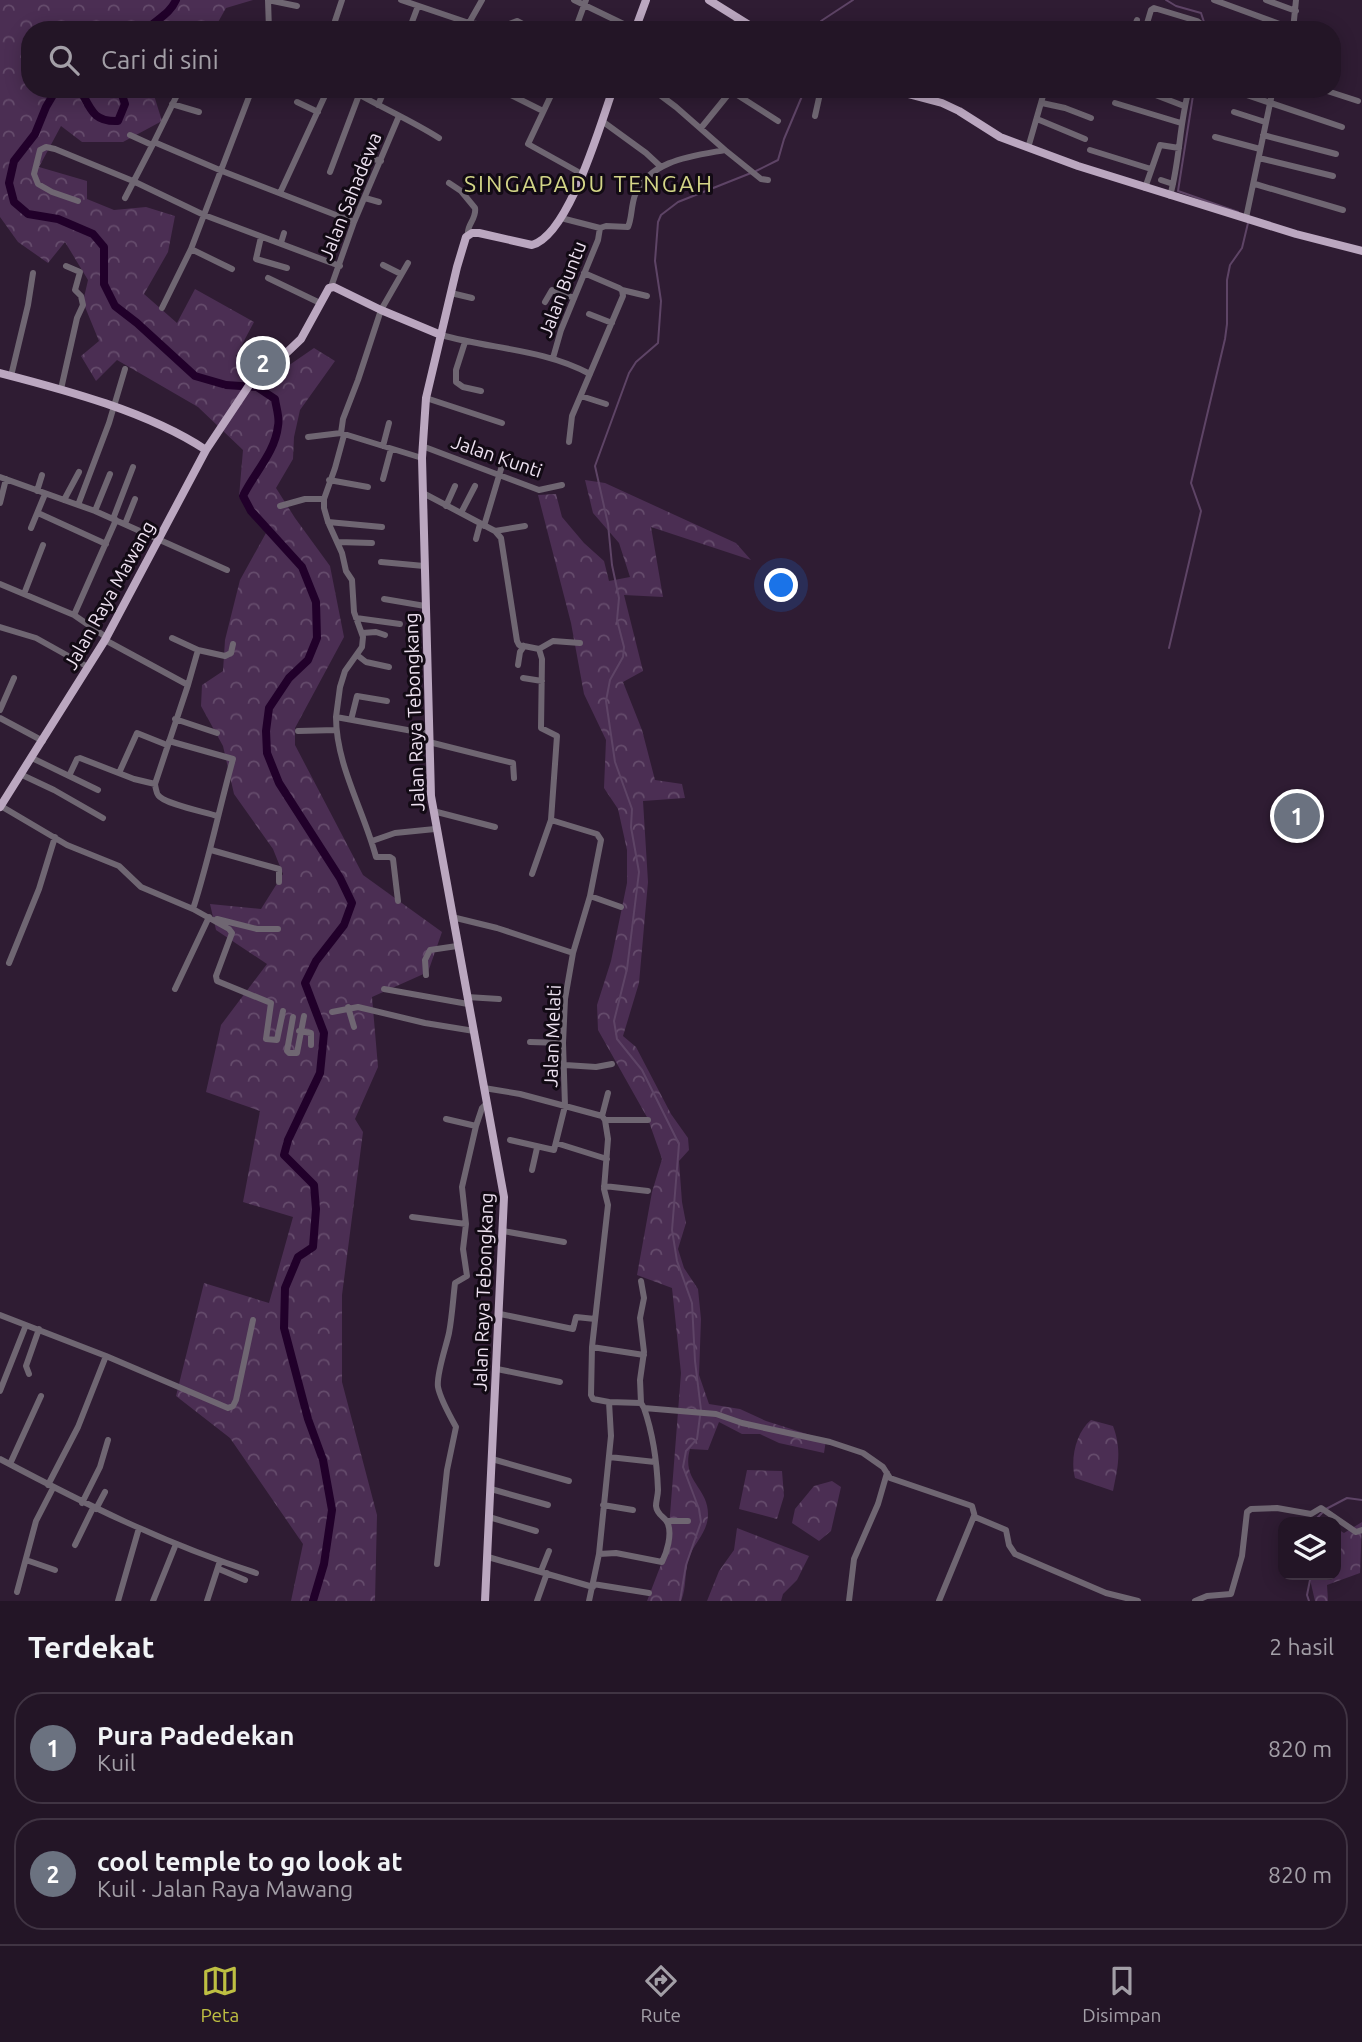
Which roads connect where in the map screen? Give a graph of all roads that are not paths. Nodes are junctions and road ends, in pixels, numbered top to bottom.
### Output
1 (268, 0) edge
2 (342, 0) edge
3 (401, 0) edge
4 (482, 0) edge
5 (574, 0) edge
6 (646, 0) edge
7 (709, 0) edge
8 (1214, 0) edge
9 (1266, 0) edge
10 (1296, 0) edge
11 (585, 3) edge
12 (297, 6) dead end
13 (418, 6) junction
14 (1296, 11) junction
15 (739, 18) junction
16 (269, 21) edge
17 (335, 21) edge
18 (412, 21) edge
19 (463, 21) edge
20 (470, 21) edge
21 (578, 21) edge
22 (620, 21) edge
23 (638, 21) edge
24 (737, 21) edge
25 (744, 21) edge
26 (1148, 21) edge
27 (1196, 21) edge
28 (1271, 21) edge
29 (1294, 21) edge
30 (1341, 96) edge
31 (175, 98) edge
32 (249, 98) edge
33 (324, 98) edge
34 (352, 98) edge
35 (366, 98) edge
36 (381, 98) edge
37 (517, 98) edge
38 (550, 98) edge
39 (610, 98) edge
40 (663, 98) edge
41 (724, 98) edge
42 (742, 98) edge
43 (819, 98) edge
44 (923, 98) edge
45 (1043, 98) edge
46 (1163, 98) edge
47 (1186, 98) edge
48 (1255, 98) edge
49 (1270, 98) edge
50 (297, 102) dead end
51 (1359, 102) dead end
52 (1042, 103) junction
53 (1115, 103) dead end
54 (1269, 103) junction
55 (172, 104) junction
56 (378, 105) junction
57 (1184, 106) junction
58 (318, 111) junction
59 (543, 111) junction
60 (199, 112) dead end
61 (1234, 112) dead end
62 (399, 116) junction
63 (815, 116) dead end
64 (1091, 118) dead end
65 (1037, 119) junction
66 (602, 121) junction
67 (778, 121) dead end
68 (1265, 122) junction
69 (1181, 123) junction
70 (1342, 127) dead end
71 (701, 128) junction
72 (130, 135) dead end
73 (1263, 135) junction
74 (1215, 136) dead end
75 (439, 138) dead end
76 (1085, 139) dead end
77 (153, 143) junction
78 (1028, 148) junction
79 (1179, 148) junction
80 (1090, 149) dead end
81 (1261, 149) junction
82 (725, 150) junction
83 (1336, 155) dead end
84 (363, 156) dead end
85 (1259, 158) junction
86 (381, 161) junction
87 (660, 166) junction
88 (1151, 169) junction
89 (222, 171) junction
90 (330, 172) dead end
91 (582, 174) junction
92 (1333, 176) dead end
93 (768, 180) dead end
94 (1161, 180) dead end
95 (133, 181) junction
96 (449, 183) dead end
97 (1173, 184) junction
98 (1255, 184) junction
99 (1145, 188) junction
100 (280, 192) junction
101 (1170, 196) junction
102 (125, 198) dead end
103 (365, 198) junction
104 (293, 199) junction
105 (78, 201) dead end
106 (379, 202) dead end
107 (291, 209) dead end
108 (1343, 210) dead end
109 (204, 215) junction
110 (561, 218) junction
111 (1246, 218) junction
112 (354, 222) junction
113 (600, 228) junction
114 (284, 233) dead end
115 (468, 235) junction
116 (261, 237) junction
117 (281, 243) junction
118 (191, 249) junction
119 (1362, 251) edge
120 (408, 263) dead end
121 (383, 265) dead end
122 (66, 266) dead end
123 (340, 266) junction
124 (287, 268) dead end
125 (232, 269) dead end
126 (33, 273) dead end
127 (584, 273) junction
128 (401, 274) junction
129 (268, 278) dead end
130 (331, 287) junction
131 (622, 290) junction
132 (451, 293) junction
133 (647, 296) dead end
134 (472, 298) dead end
135 (573, 298) junction
136 (545, 302) dead end
137 (320, 303) junction
138 (162, 308) dead end
139 (380, 310) junction
140 (589, 313) dead end
141 (612, 323) junction
142 (441, 335) junction
143 (465, 341) junction
144 (553, 358) junction
145 (125, 369) dead end
146 (0, 373) edge
147 (590, 374) junction
148 (11, 376) junction
149 (61, 389) junction
150 (481, 391) dead end
151 (581, 396) junction
152 (426, 398) junction
153 (607, 404) dead end
154 (114, 408) junction
155 (502, 423) dead end
156 (389, 424) dead end
157 (342, 434) junction
158 (308, 437) dead end
159 (569, 442) dead end
160 (383, 446) junction
161 (422, 446) junction
162 (391, 449) junction
163 (206, 450) junction
164 (422, 458) junction
165 (523, 464) dead end
166 (133, 467) dead end
167 (79, 472) dead end
168 (43, 474) dead end
169 (110, 474) dead end
170 (498, 475) junction
171 (3, 478) edge
172 (383, 479) dead end
173 (330, 480) junction
174 (562, 485) dead end
175 (455, 486) dead end
176 (475, 486) dead end
177 (368, 487) dead end
178 (41, 492) junction
179 (423, 493) junction
180 (135, 499) dead end
181 (324, 499) junction
182 (64, 500) junction
183 (0, 503) edge
184 (78, 505) junction
185 (280, 506) dead end
186 (446, 506) junction
187 (95, 511) junction
188 (38, 513) junction
189 (461, 513) junction
190 (114, 520) junction
191 (328, 522) junction
192 (125, 524) junction
193 (482, 525) junction
194 (525, 526) dead end
195 (382, 527) dead end
196 (31, 528) dead end
197 (497, 533) junction
198 (476, 539) dead end
199 (158, 541) junction
200 (338, 542) junction
201 (372, 543) dead end
202 (106, 544) junction
203 (43, 545) dead end
204 (381, 562) dead end
205 (424, 566) junction
206 (227, 570) dead end
207 (0, 584) edge
208 (24, 594) junction
209 (384, 599) dead end
210 (425, 606) junction
211 (74, 615) junction
212 (356, 618) junction
213 (400, 624) dead end
214 (0, 627) edge
215 (362, 633) junction
216 (385, 635) dead end
217 (105, 638) junction
218 (172, 638) dead end
219 (580, 643) dead end
220 (233, 644) dead end
221 (524, 646) junction
222 (539, 649) junction
223 (198, 650) junction
224 (357, 655) junction
225 (518, 665) dead end
226 (88, 667) junction
227 (388, 667) dead end
228 (14, 678) dead end
229 (523, 678) dead end
230 (542, 681) junction
231 (188, 685) junction
232 (387, 701) dead end
233 (0, 710) edge
234 (336, 717) junction
235 (0, 718) edge
236 (175, 719) junction
237 (351, 720) junction
238 (336, 730) junction
239 (298, 731) dead end
240 (217, 733) dead end
241 (429, 738) junction
242 (43, 741) junction
243 (168, 743) junction
244 (32, 758) junction
245 (119, 773) junction
246 (20, 774) junction
247 (69, 776) junction
248 (514, 778) dead end
249 (155, 784) junction
250 (97, 790) dead end
251 (1, 806) edge
252 (433, 810) junction
253 (217, 816) junction
254 (103, 818) dead end
255 (551, 820) junction
256 (495, 827) dead end
257 (435, 829) junction
258 (55, 837) junction
259 (372, 841) junction
260 (211, 849) junction
261 (532, 874) dead end
262 (279, 882) dead end
263 (590, 896) junction
264 (398, 901) dead end
265 (621, 907) dead end
266 (194, 909) junction
267 (452, 917) junction
268 (210, 918) junction
269 (278, 929) dead end
270 (457, 946) junction
271 (573, 953) junction
272 (9, 963) dead end
273 (426, 975) dead end
274 (175, 989) dead end
275 (384, 989) dead end
276 (499, 999) dead end
277 (467, 1001) junction
278 (348, 1007) junction
279 (283, 1011) dead end
280 (332, 1012) dead end
281 (304, 1016) dead end
282 (293, 1017) dead end
283 (280, 1026) junction
284 (354, 1027) dead end
285 (290, 1029) junction
286 (301, 1031) junction
287 (474, 1031) junction
288 (530, 1042) dead end
289 (563, 1043) junction
290 (311, 1045) dead end
291 (612, 1064) dead end
292 (565, 1065) junction
293 (484, 1088) junction
294 (608, 1093) dead end
295 (487, 1103) junction
296 (565, 1106) junction
297 (604, 1118) junction
298 (446, 1119) dead end
299 (648, 1120) dead end
300 (476, 1126) junction
301 (510, 1140) dead end
302 (556, 1143) junction
303 (537, 1148) junction
304 (607, 1159) junction
305 (532, 1170) dead end
306 (604, 1186) junction
307 (648, 1191) dead end
308 (412, 1217) dead end
309 (466, 1224) junction
310 (503, 1230) junction
311 (565, 1242) dead end
312 (641, 1281) dead end
313 (499, 1314) junction
314 (0, 1315) edge
315 (253, 1320) dead end
316 (595, 1320) junction
317 (26, 1325) junction
318 (38, 1329) junction
319 (592, 1347) junction
320 (644, 1355) junction
321 (106, 1356) junction
322 (497, 1369) junction
323 (29, 1374) dead end
324 (560, 1382) dead end
325 (0, 1391) edge
326 (41, 1396) dead end
327 (609, 1402) junction
328 (643, 1405) junction
329 (108, 1440) dead end
330 (609, 1457) junction
331 (0, 1459) edge
332 (492, 1459) junction
333 (654, 1462) junction
334 (10, 1464) junction
335 (887, 1473) junction
336 (569, 1481) dead end
337 (50, 1487) junction
338 (491, 1489) junction
339 (106, 1492) dead end
340 (82, 1503) junction
341 (548, 1504) dead end
342 (603, 1505) junction
343 (94, 1509) junction
344 (632, 1510) dead end
345 (974, 1516) junction
346 (489, 1517) junction
347 (668, 1521) junction
348 (688, 1521) dead end
349 (139, 1528) junction
350 (1362, 1530) edge
351 (536, 1531) dead end
352 (176, 1544) junction
353 (75, 1545) dead end
354 (549, 1551) dead end
355 (599, 1554) junction
356 (488, 1557) junction
357 (26, 1560) junction
358 (220, 1561) junction
359 (437, 1564) dead end
360 (219, 1569) junction
361 (55, 1570) dead end
362 (544, 1572) junction
363 (256, 1573) dead end
364 (245, 1580) dead end
365 (593, 1586) junction
366 (17, 1592) dead end
367 (649, 1593) dead end
368 (1106, 1593) junction
369 (1231, 1597) edge
370 (118, 1601) edge
371 (153, 1601) edge
372 (207, 1601) edge
373 (485, 1601) edge
374 (537, 1601) edge
375 (589, 1601) edge
376 (849, 1601) edge
377 (939, 1601) edge
378 (1104, 1601) edge
379 (1138, 1601) edge
380 (1195, 1601) edge

1 - 12 street
1 - 16 street
2 - 17 street
3 - 13 street
4 - 20 street
5 - 11 street
6 - 23 main road
7 - 15 main road
8 - 28 street
9 - 14 street
10 - 14 street
11 - 21 street
11 - 22 street
13 - 18 street
13 - 19 street
14 - 29 street
15 - 24 street
15 - 25 main road
26 - 27 street
30 - 51 street
31 - 55 street
32 - 89 street
33 - 58 street
34 - 90 street
35 - 56 street
36 - 56 street
37 - 59 street
38 - 59 street
39 - 66 main road
40 - 71 street
41 - 71 street
42 - 67 street
43 - 63 street
44 - 78 main road
45 - 52 street
46 - 57 street
47 - 57 street
48 - 54 street
49 - 54 street
50 - 58 street
52 - 64 street
52 - 65 street
53 - 69 street
54 - 68 street
54 - 70 street
55 - 60 street
55 - 77 street
56 - 62 street
57 - 69 street
58 - 100 street
59 - 91 street
61 - 68 street
62 - 75 street
62 - 86 street, Jalan Sahadewa
65 - 76 street
65 - 78 street
66 - 87 street
66 - 91 main road
68 - 73 street
69 - 79 street
71 - 82 street
72 - 77 street
73 - 81 street
73 - 83 street
74 - 81 street
77 - 89 street
77 - 95 street
78 - 99 main road
79 - 88 street
79 - 97 street
80 - 88 street
81 - 85 street
82 - 87 street
82 - 93 street
84 - 86 street
85 - 92 street
85 - 98 street
86 - 103 street, Jalan Sahadewa
87 - 113 street
88 - 99 street
89 - 100 street
89 - 109 street
91 - 110 main road
94 - 97 street
95 - 102 street
95 - 105 street
95 - 109 street
96 - 115 street
97 - 101 street
98 - 108 street
98 - 111 street
99 - 101 main road
100 - 104 street
101 - 111 main road
103 - 106 street
103 - 112 street, Jalan Sahadewa
104 - 107 street
104 - 112 street
109 - 116 street
109 - 118 street
110 - 113 street, Jalan Buntu
110 - 115 main road
111 - 119 main road
112 - 123 street, Jalan Sahadewa
113 - 127 street, Jalan Buntu
114 - 117 street
115 - 132 main road, Jalan Raya Tebongkang
116 - 117 street
116 - 124 street
117 - 123 street
118 - 125 street
118 - 138 street
120 - 128 street
121 - 128 street
122 - 149 street
123 - 130 street, Jalan Sahadewa
126 - 148 street
127 - 131 street
127 - 135 street, Jalan Buntu
128 - 139 street
129 - 137 street
130 - 137 main road
130 - 139 main road
131 - 133 street
131 - 141 street
132 - 134 street
132 - 142 main road, Jalan Raya Tebongkang
135 - 136 street
135 - 144 street, Jalan Buntu
137 - 163 main road, Jalan Raya Mawang
139 - 142 main road
139 - 157 street
140 - 141 street
141 - 147 street
142 - 143 street
142 - 152 main road, Jalan Raya Tebongkang
143 - 144 street
143 - 150 street
144 - 147 street
145 - 154 street
146 - 148 main road
147 - 151 street
148 - 149 main road
149 - 154 main road
151 - 153 street
151 - 159 street
152 - 155 street
152 - 161 main road, Jalan Raya Tebongkang
154 - 163 main road
154 - 184 street
156 - 160 street
157 - 158 street
157 - 160 street
157 - 173 street
160 - 162 street
161 - 164 main road, Jalan Raya Tebongkang
161 - 170 street, Jalan Kunti
162 - 164 street
162 - 172 street
163 - 199 main road, Jalan Raya Mawang
164 - 179 main road, Jalan Raya Tebongkang
165 - 170 street
166 - 190 street
167 - 182 street
168 - 178 street
169 - 187 street
170 - 174 street, Jalan Kunti
170 - 193 street
171 - 178 street
171 - 183 street
173 - 177 street
173 - 181 street
175 - 186 street
176 - 189 street
178 - 182 street
178 - 188 street
179 - 186 street
179 - 205 main road, Jalan Raya Tebongkang
180 - 192 street
181 - 185 street
181 - 191 street
182 - 184 street
184 - 187 street
186 - 189 street
187 - 190 street
188 - 196 street
188 - 202 street
189 - 193 street
190 - 192 street
190 - 202 street
191 - 195 street
191 - 200 street
192 - 199 street
193 - 197 street
193 - 198 street
194 - 197 street
197 - 221 street
199 - 206 street
199 - 217 main road, Jalan Raya Mawang
200 - 201 street
200 - 212 street
202 - 211 street
203 - 208 street
204 - 205 street
205 - 210 main road, Jalan Raya Tebongkang
207 - 208 street
208 - 211 street
209 - 210 street
210 - 241 main road, Jalan Raya Tebongkang
211 - 217 street
212 - 213 street
212 - 215 street
214 - 226 street
215 - 216 street
215 - 224 street
217 - 226 main road, Jalan Raya Mawang
217 - 231 street
218 - 223 street
219 - 222 street
220 - 223 street
221 - 222 street
221 - 225 street
222 - 230 street
223 - 231 street
224 - 227 street
224 - 234 street
226 - 242 main road, Jalan Raya Mawang
228 - 233 street
229 - 230 street
230 - 255 street
231 - 236 street
232 - 237 street
234 - 237 street
234 - 238 street
235 - 242 street
236 - 240 street
236 - 243 street
237 - 241 street
238 - 239 street
238 - 259 street
241 - 248 street
241 - 252 main road, Jalan Raya Tebongkang
242 - 244 main road, Jalan Raya Mawang
243 - 245 street
243 - 249 street
243 - 253 street
244 - 246 main road, Jalan Raya Mawang
244 - 247 street
245 - 247 street
245 - 249 street
246 - 251 main road, Jalan Raya Mawang
246 - 254 street
247 - 250 street
249 - 253 street
251 - 258 street
252 - 256 street
252 - 257 main road, Jalan Raya Tebongkang
253 - 260 street
255 - 261 street
255 - 263 street, Jalan Melati
257 - 259 street
257 - 267 main road, Jalan Raya Tebongkang
258 - 266 street
258 - 272 street
259 - 264 street
260 - 262 street
260 - 266 street
263 - 265 street
263 - 271 street, Jalan Melati
266 - 268 street
267 - 270 main road, Jalan Raya Tebongkang
267 - 271 street
268 - 269 street
268 - 274 street
268 - 283 street
270 - 273 street
270 - 277 main road, Jalan Raya Tebongkang
271 - 289 street, Jalan Melati
275 - 277 street
276 - 277 street
277 - 287 main road, Jalan Raya Tebongkang
278 - 280 street
278 - 284 street
278 - 287 street
279 - 283 street
281 - 286 street
282 - 285 street
283 - 285 street
285 - 286 street
285 - 286 street
286 - 290 street
287 - 293 main road, Jalan Raya Tebongkang
288 - 289 street
289 - 292 street, Jalan Melati
291 - 292 street
292 - 296 street, Jalan Melati
293 - 295 main road, Jalan Raya Tebongkang
293 - 296 street
294 - 297 street
295 - 300 street
295 - 310 main road, Jalan Raya Tebongkang
296 - 297 street, Jalan Melati
296 - 302 street
297 - 299 street, Jalan Melati
297 - 304 street
298 - 300 street
300 - 309 street
301 - 303 street
302 - 303 street
302 - 304 street
303 - 305 street
304 - 306 street
306 - 307 street
306 - 316 street
308 - 309 street
309 - 359 street
310 - 311 street
310 - 313 main road, Jalan Raya Tebongkang
312 - 320 street
313 - 316 street
313 - 322 main road, Jalan Raya Tebongkang
314 - 317 street
315 - 321 street
316 - 319 street
317 - 318 street
317 - 325 street
318 - 321 street
318 - 323 street
319 - 320 street
319 - 327 street
320 - 328 street
321 - 337 street
322 - 324 street
322 - 332 main road, Jalan Raya Tebongkang
326 - 334 street
327 - 328 street
327 - 330 street
328 - 333 street
328 - 335 street
329 - 340 street
330 - 333 street
330 - 342 street
331 - 334 street
332 - 336 street
332 - 338 main road, Jalan Raya Tebongkang
333 - 347 street
334 - 337 street
335 - 345 street
335 - 376 street
337 - 340 street
337 - 357 street
338 - 341 street
338 - 346 main road, Jalan Raya Tebongkang
339 - 343 street
340 - 343 street
342 - 344 street
342 - 355 street
343 - 349 street
343 - 353 street
345 - 368 street
345 - 377 street
346 - 351 street
346 - 356 main road, Jalan Raya Tebongkang
347 - 348 street
347 - 355 street
349 - 352 street
349 - 370 street
350 - 369 street
352 - 358 street
352 - 371 street
354 - 362 street
355 - 365 street
356 - 362 street
356 - 373 main road, Jalan Raya Tebongkang
357 - 361 street
357 - 366 street
358 - 360 street
358 - 363 street
360 - 364 street
360 - 372 street
362 - 365 street
362 - 374 street
365 - 367 street
365 - 375 street
368 - 378 street
368 - 379 street
369 - 380 street

